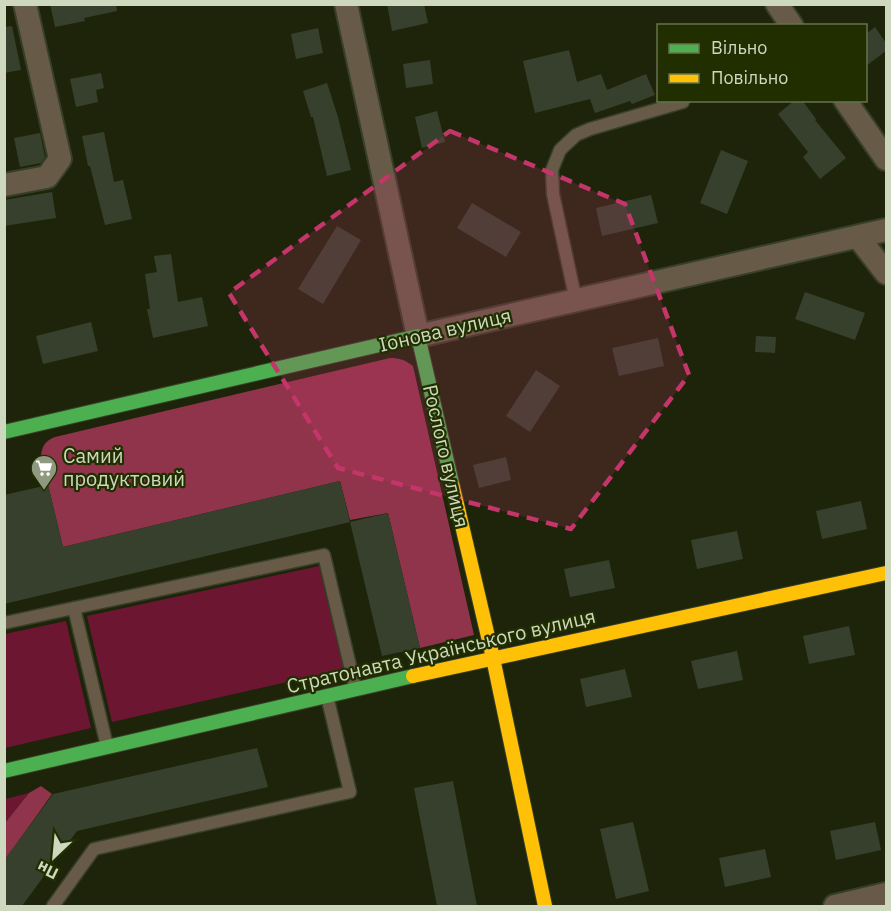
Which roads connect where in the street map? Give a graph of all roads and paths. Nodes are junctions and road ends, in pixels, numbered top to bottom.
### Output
1 (25, 4) edge
2 (346, 4) edge
3 (777, 4) edge
4 (791, 24) edge
5 (683, 102) edge
6 (846, 102) edge
7 (886, 159) edge
8 (4, 185) edge
9 (886, 230) edge
10 (858, 237) junction
11 (886, 273) edge
12 (576, 301) junction
13 (418, 336) junction
14 (4, 432) edge
15 (886, 573) edge
16 (74, 608) junction
17 (4, 623) edge
18 (493, 658) junction
19 (356, 689) junction
20 (327, 696) junction
21 (107, 747) junction
22 (4, 771) edge
23 (882, 899) edge
24 (53, 906) edge
25 (545, 906) edge
26 (835, 906) edge

1 - 8 street
2 - 13 street, Рослого вулиця
3 - 4 street
5 - 12 lane
6 - 7 street
9 - 10 street, Іонова вулиця
10 - 11 street
10 - 12 street, Іонова вулиця
12 - 13 street, Іонова вулиця
13 - 14 street, Іонова вулиця
13 - 18 street, Рослого вулиця
15 - 18 street, Стратонавта Українського вулиця
16 - 17 lane
16 - 19 lane
16 - 21 lane
18 - 19 street, Стратонавта Українського вулиця
18 - 25 street, Рослого вулиця
19 - 20 street, Стратонавта Українського вулиця
20 - 21 street, Стратонавта Українського вулиця
20 - 24 lane
21 - 22 street, Стратонавта Українського вулиця
23 - 26 street

